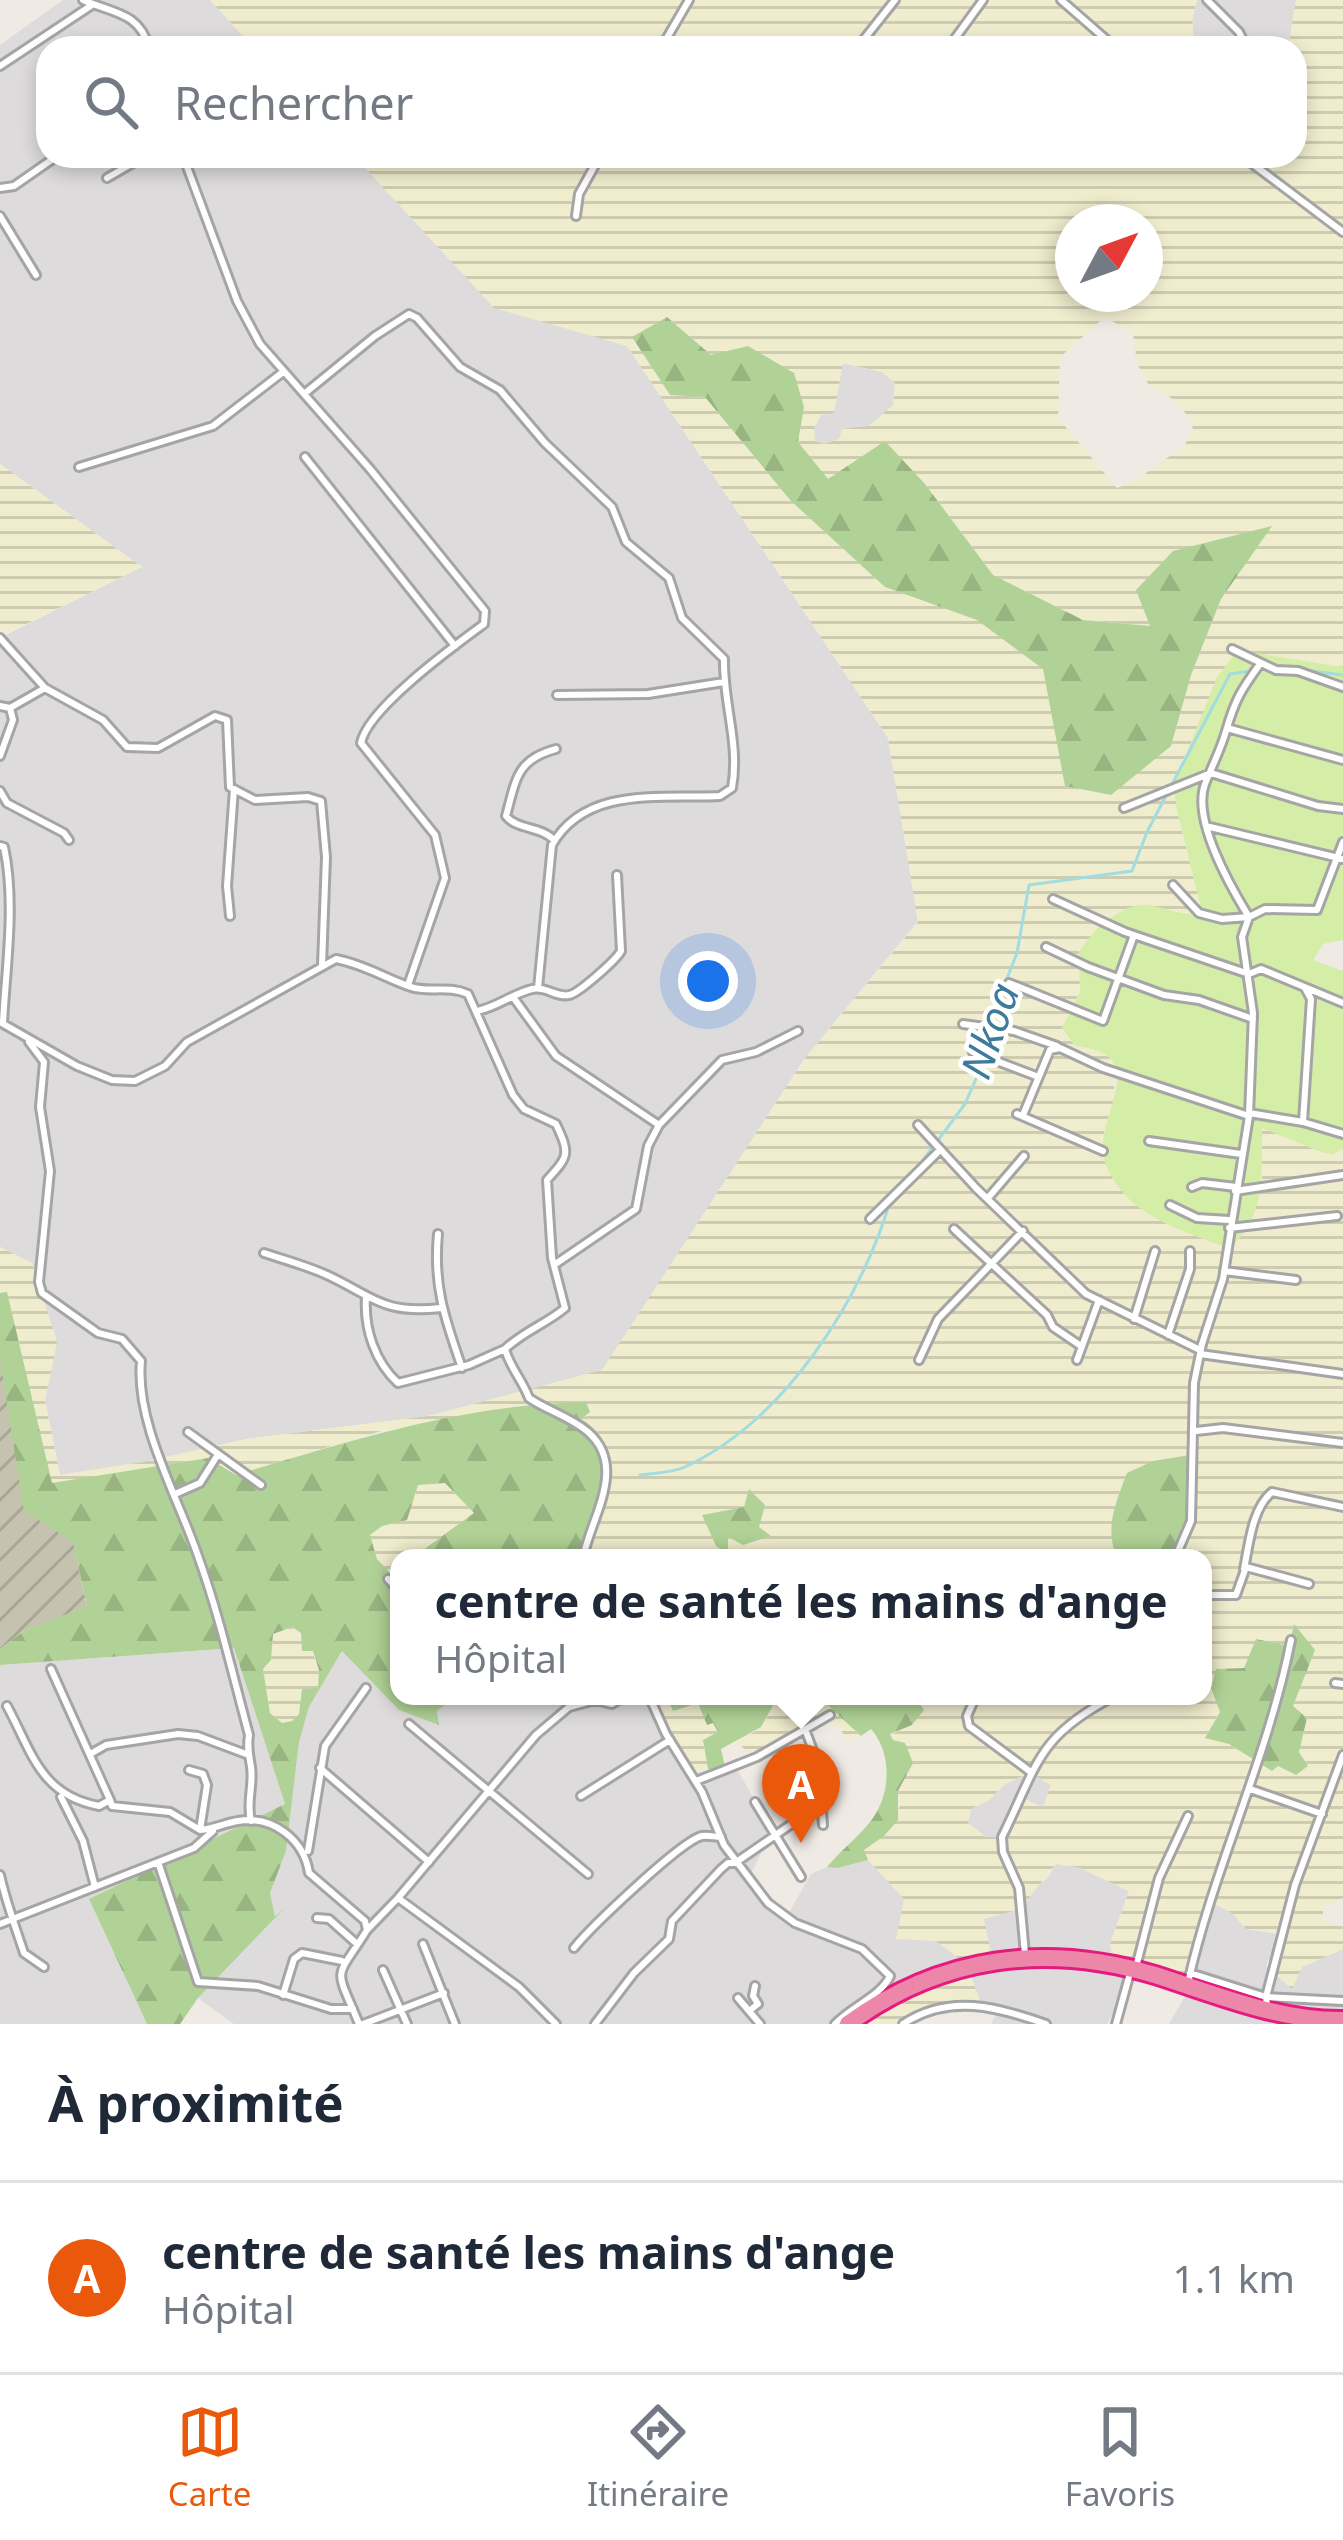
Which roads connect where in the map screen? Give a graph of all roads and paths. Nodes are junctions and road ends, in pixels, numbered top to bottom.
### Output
1 (83, 0) edge
2 (688, 0) edge
3 (895, 0) edge
4 (982, 0) edge
5 (1061, 0) edge
6 (1207, 0) edge
7 (92, 4) junction
8 (45, 36) edge
9 (146, 36) edge
10 (668, 36) edge
11 (866, 36) edge
12 (956, 36) edge
13 (1102, 36) edge
14 (1241, 36) edge
15 (36, 42) edge
16 (0, 66) edge
17 (40, 168) edge
18 (124, 168) edge
19 (187, 168) edge
20 (593, 168) edge
21 (1258, 168) edge
22 (107, 178) dead end
23 (0, 188) edge
24 (0, 216) edge
25 (576, 216) dead end
26 (1343, 232) edge
27 (36, 275) dead end
28 (284, 372) junction
29 (304, 394) junction
30 (305, 458) dead end
31 (79, 467) dead end
32 (0, 638) edge
33 (455, 646) junction
34 (1232, 649) dead end
35 (1260, 664) junction
36 (724, 682) junction
37 (1343, 687) edge
38 (45, 688) junction
39 (557, 694) dead end
40 (5, 707) edge
41 (1228, 728) junction
42 (556, 749) dead end
43 (0, 756) edge
44 (1343, 760) edge
45 (1211, 773) junction
46 (234, 789) junction
47 (0, 791) edge
48 (1124, 808) dead end
49 (1343, 809) edge
50 (1210, 827) junction
51 (69, 840) dead end
52 (554, 840) junction
53 (1343, 842) edge
54 (0, 846) edge
55 (1340, 858) edge
56 (617, 875) dead end
57 (1173, 885) dead end
58 (1054, 899) dead end
59 (230, 916) dead end
60 (1249, 917) junction
61 (1134, 935) junction
62 (1046, 947) dead end
63 (322, 965) junction
64 (1249, 974) junction
65 (1121, 978) junction
66 (1009, 983) dead end
67 (1304, 985) junction
68 (408, 986) junction
69 (538, 988) junction
70 (513, 997) junction
71 (1343, 1003) edge
72 (477, 1011) junction
73 (1253, 1018) junction
74 (1, 1022) edge
75 (963, 1024) dead end
76 (798, 1031) dead end
77 (27, 1039) junction
78 (1060, 1048) junction
79 (973, 1052) dead end
80 (1036, 1076) junction
81 (1249, 1114) junction
82 (1303, 1122) junction
83 (659, 1125) junction
84 (918, 1125) dead end
85 (1343, 1135) edge
86 (1150, 1142) dead end
87 (940, 1150) junction
88 (1103, 1151) dead end
89 (1241, 1154) junction
90 (1024, 1156) dead end
91 (1343, 1175) edge
92 (1192, 1187) dead end
93 (1235, 1189) junction
94 (988, 1198) junction
95 (1170, 1205) dead end
96 (1337, 1216) dead end
97 (870, 1219) dead end
98 (1229, 1224) junction
99 (954, 1228) dead end
100 (1023, 1231) junction
101 (438, 1234) dead end
102 (1155, 1251) dead end
103 (1190, 1251) dead end
104 (264, 1253) dead end
105 (992, 1263) junction
106 (554, 1265) junction
107 (1224, 1271) junction
108 (1296, 1280) dead end
109 (366, 1298) junction
110 (1099, 1300) junction
111 (441, 1308) junction
112 (1134, 1319) junction
113 (1168, 1335) junction
114 (1081, 1346) junction
115 (506, 1349) junction
116 (1200, 1352) junction
117 (919, 1360) dead end
118 (1078, 1360) dead end
119 (462, 1368) junction
120 (1343, 1374) edge
121 (1196, 1431) junction
122 (188, 1432) dead end
123 (1343, 1443) edge
124 (218, 1456) junction
125 (261, 1486) dead end
126 (175, 1494) junction
127 (1343, 1507) edge
128 (586, 1549) edge
129 (1179, 1549) edge
130 (1244, 1569) junction
131 (1310, 1585) dead end
132 (1212, 1595) edge
133 (1291, 1640) dead end
134 (51, 1669) dead end
135 (366, 1688) dead end
136 (576, 1705) edge
137 (653, 1705) edge
138 (972, 1705) edge
139 (1098, 1705) edge
140 (7, 1706) dead end
141 (830, 1714) dead end
142 (409, 1724) dead end
143 (805, 1729) junction
144 (670, 1740) junction
145 (92, 1753) junction
146 (246, 1754) junction
147 (1343, 1755) edge
148 (320, 1768) junction
149 (189, 1770) dead end
150 (1341, 1772) edge
151 (1032, 1773) junction
152 (696, 1781) junction
153 (1250, 1789) junction
154 (490, 1790) junction
155 (59, 1793) junction
156 (580, 1796) dead end
157 (110, 1800) junction
158 (754, 1802) dead end
159 (819, 1805) junction
160 (1322, 1814) junction
161 (1188, 1816) dead end
162 (250, 1821) junction
163 (823, 1825) dead end
164 (216, 1828) junction
165 (200, 1830) junction
166 (776, 1833) junction
167 (721, 1837) junction
168 (308, 1860) junction
169 (158, 1862) junction
170 (429, 1862) junction
171 (735, 1863) junction
172 (588, 1874) dead end
173 (0, 1875) edge
174 (801, 1877) dead end
175 (95, 1886) junction
176 (398, 1898) junction
177 (16, 1917) junction
178 (317, 1918) dead end
179 (0, 1924) edge
180 (367, 1930) junction
181 (356, 1943) junction
182 (423, 1945) dead end
183 (574, 1948) dead end
184 (1025, 1956) junction
185 (342, 1961) junction
186 (44, 1967) dead end
187 (383, 1970) dead end
188 (1133, 1970) junction
189 (1188, 1980) junction
190 (755, 1985) dead end
191 (444, 1993) junction
192 (283, 1995) junction
193 (738, 1998) dead end
194 (1343, 2001) edge
195 (1266, 2003) junction
196 (353, 2009) junction
197 (400, 2009) junction
198 (749, 2011) junction
199 (1343, 2020) edge
200 (361, 2024) edge
201 (406, 2024) edge
202 (454, 2024) edge
203 (556, 2024) edge
204 (595, 2024) edge
205 (760, 2024) edge
206 (836, 2024) edge
207 (848, 2024) edge
208 (903, 2024) edge
209 (1046, 2024) edge
210 (1116, 2024) edge

1 - 7 street
2 - 10 street
3 - 11 street
4 - 12 street
5 - 13 street
6 - 14 street
7 - 8 street
7 - 9 street
15 - 16 street
17 - 23 street
18 - 22 street
19 - 28 street
20 - 25 street
21 - 26 street
24 - 27 street
28 - 29 street
28 - 31 street
29 - 33 street
29 - 36 street
30 - 33 street
32 - 38 street
33 - 68 street
34 - 35 street
35 - 37 street
35 - 41 street
36 - 39 street
36 - 52 street
38 - 40 street
38 - 46 street
40 - 43 street
41 - 44 street
41 - 45 street
42 - 52 street
45 - 48 street
45 - 49 street
45 - 50 street
46 - 59 street
46 - 63 street
47 - 51 street
50 - 55 street
50 - 60 street
52 - 69 street
53 - 55 street
54 - 74 street
55 - 60 street
56 - 69 street
57 - 60 street
58 - 61 street
60 - 64 street
61 - 64 street
61 - 65 street
62 - 65 street
63 - 68 street
63 - 77 street
64 - 67 street
64 - 73 street
65 - 66 street
65 - 73 street
67 - 71 street
67 - 82 street
68 - 72 street
69 - 70 street
70 - 72 street
70 - 83 street
72 - 106 street
73 - 81 street
74 - 77 street
75 - 78 street
76 - 83 street
77 - 126 street
78 - 80 street
78 - 81 street
79 - 80 street
80 - 88 street
81 - 82 street
81 - 89 street
82 - 85 street
83 - 106 street
84 - 87 street
86 - 89 street
87 - 94 street
87 - 97 street
89 - 93 street
90 - 94 street
91 - 93 street
92 - 93 street
93 - 98 street
94 - 100 street
95 - 98 street
96 - 98 street
98 - 107 street
99 - 105 street
100 - 105 street
100 - 110 street
101 - 111 street
102 - 112 street
103 - 113 street
104 - 109 street
105 - 114 street
105 - 117 street
106 - 115 street
107 - 108 street
107 - 116 street
109 - 111 street
109 - 119 street
110 - 112 street
110 - 114 street
111 - 119 street
112 - 113 street
113 - 116 street
114 - 118 street
115 - 119 street
115 - 128 street
116 - 120 street
116 - 121 street
121 - 123 street
121 - 129 street
122 - 124 street
124 - 125 street
124 - 126 street
126 - 146 street
127 - 130 street
130 - 131 street
130 - 132 street
133 - 153 street
134 - 145 street
135 - 148 street
136 - 154 street
137 - 144 street
138 - 151 street
139 - 151 street
140 - 155 street
141 - 143 street
142 - 154 street
143 - 152 street
143 - 159 street
144 - 152 street
144 - 156 street
145 - 146 street
145 - 157 street
146 - 162 street
147 - 150 street
148 - 168 street
148 - 170 street
149 - 165 street
150 - 160 street
151 - 184 street
152 - 167 street
153 - 160 street
153 - 189 street
154 - 170 street
154 - 172 street
155 - 157 street
155 - 175 street
157 - 165 street
158 - 166 street
159 - 163 street
159 - 166 street
160 - 195 street
161 - 188 street
162 - 164 street
162 - 168 street
164 - 165 street
164 - 169 street
166 - 171 street
166 - 174 street
167 - 171 street
167 - 183 street
168 - 180 street
169 - 175 street
169 - 192 street
170 - 176 street
171 - 204 street
171 - 206 street
173 - 177 street
175 - 177 street
176 - 180 street
176 - 203 street
177 - 179 street
177 - 186 street
178 - 181 street
180 - 181 street
181 - 185 street
182 - 191 street
184 - 188 highway
184 - 207 highway
185 - 192 street
185 - 196 street
187 - 197 street
188 - 189 highway
188 - 210 street
189 - 195 highway
190 - 198 street
191 - 197 street
191 - 202 street
192 - 196 street
193 - 198 street
194 - 195 street
195 - 199 highway
196 - 200 street
197 - 200 street
197 - 201 street
198 - 205 street
208 - 209 street

